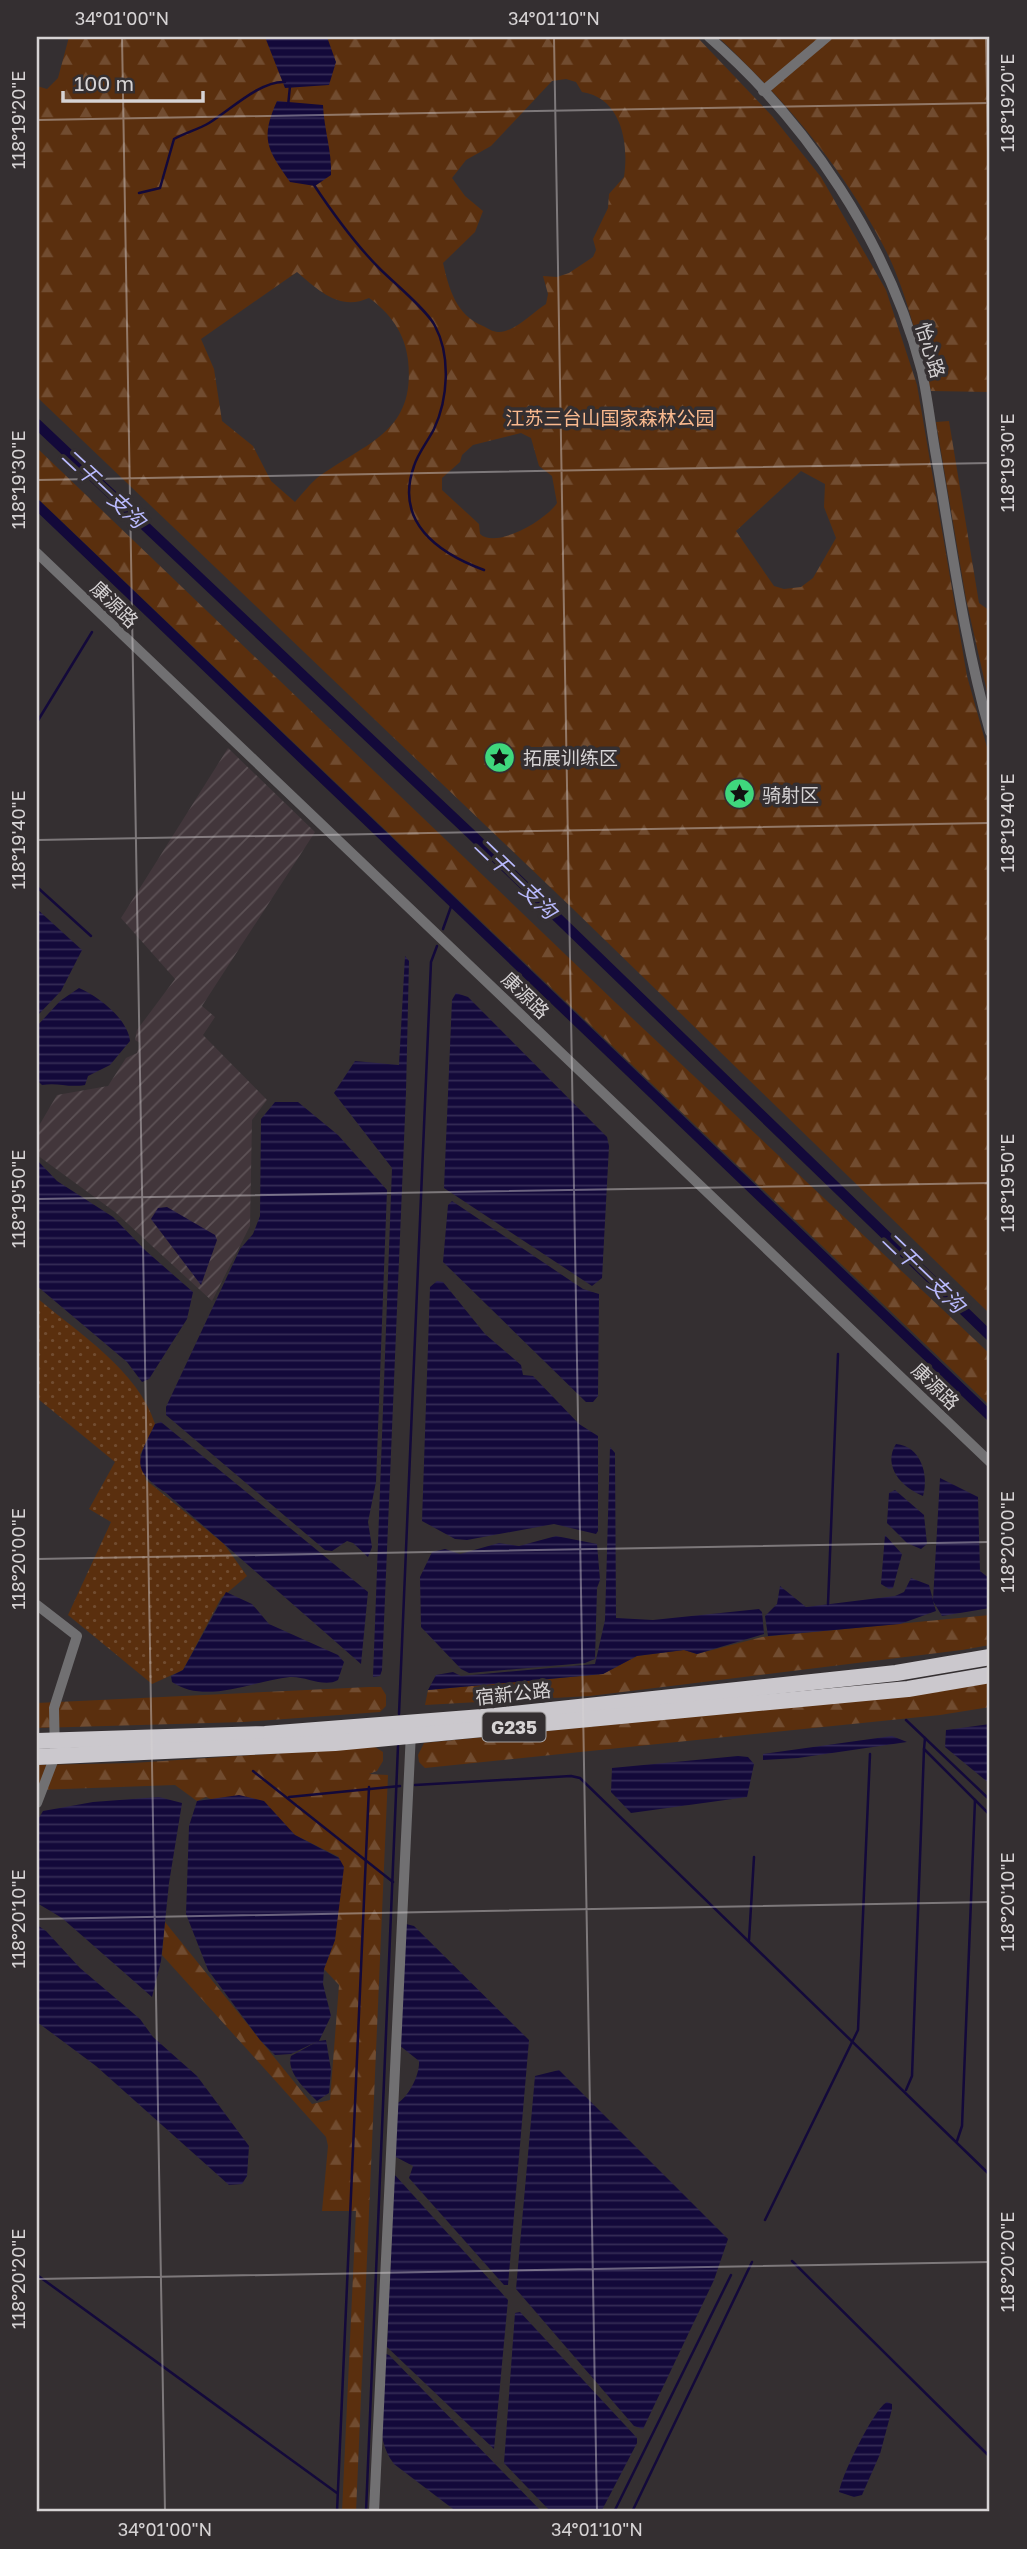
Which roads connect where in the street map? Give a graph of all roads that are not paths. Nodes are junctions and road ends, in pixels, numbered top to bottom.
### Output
1 (709, 37) edge
2 (827, 37) edge
3 (763, 91) junction
4 (37, 553) edge
5 (990, 732) edge
6 (990, 1462) edge
7 (37, 1605) edge
8 (990, 1657) edge
9 (990, 1675) edge
10 (411, 1729) junction
11 (37, 1741) edge
12 (55, 1748) junction
13 (37, 1756) edge
14 (37, 1803) edge
15 (374, 2512) edge

1 - 3 street, 怡心路
2 - 3 street
3 - 5 street, 怡心路
4 - 6 street, 康源路
7 - 12 street
8 - 10 highway, 宿新公路
9 - 10 highway, 宿新公路 / G235
10 - 12 highway, 宿新公路 / G235
10 - 15 street
11 - 12 highway, 宿新公路
12 - 13 highway, 宿新公路 / G235
12 - 14 street

